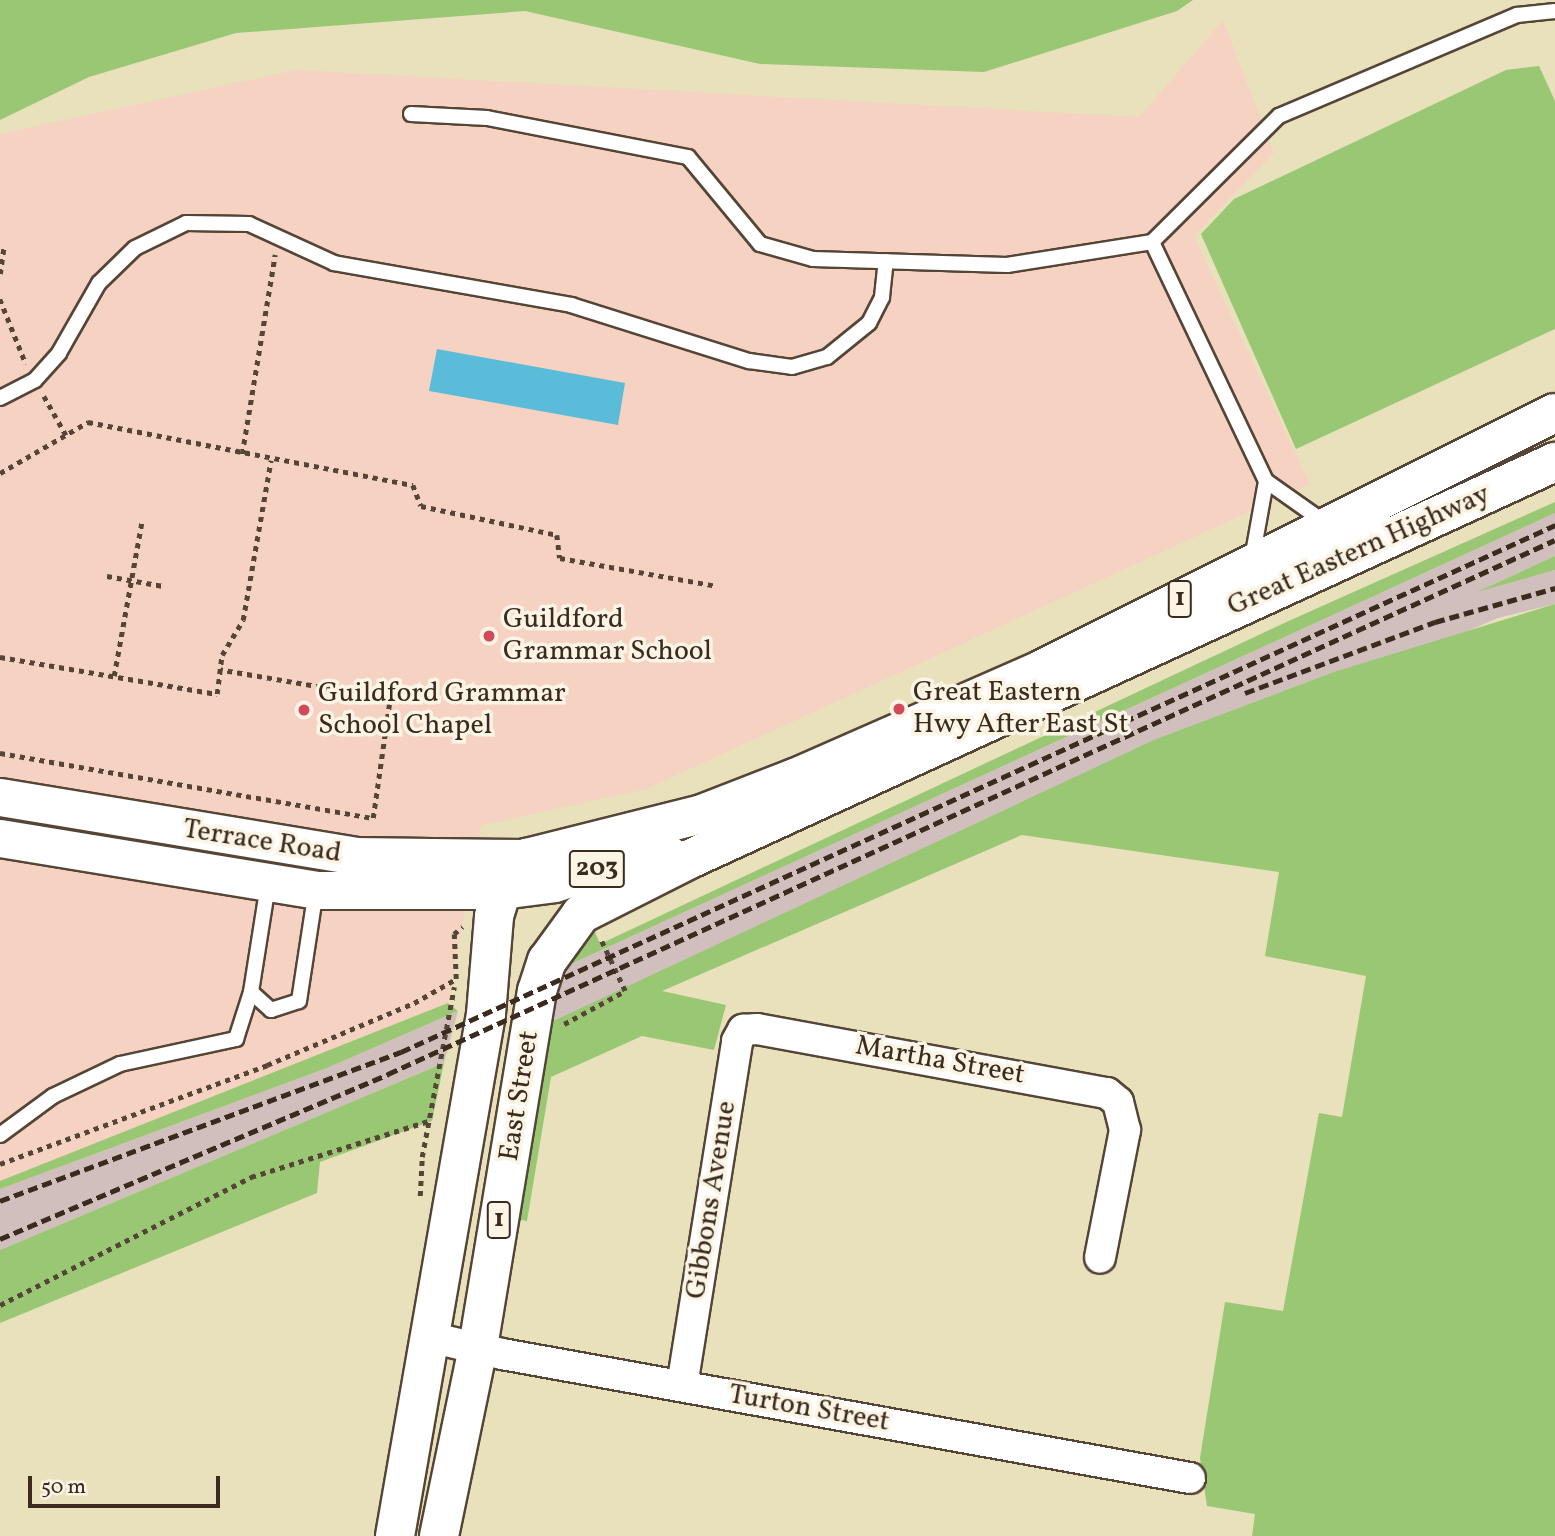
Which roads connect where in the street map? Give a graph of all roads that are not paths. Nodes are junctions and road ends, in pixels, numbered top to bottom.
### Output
1 (1531, 0) edge
2 (1555, 11) edge
3 (1517, 15) junction
4 (411, 114) dead end
5 (1152, 242) junction
6 (886, 261) junction
7 (0, 398) edge
8 (1555, 412) edge
9 (1555, 462) edge
10 (1266, 481) junction
11 (1330, 525) junction
12 (1251, 563) junction
13 (0, 797) edge
14 (0, 838) edge
15 (527, 858) junction
16 (692, 858) junction
17 (268, 885) junction
18 (316, 890) junction
19 (502, 890) junction
20 (251, 992) junction
21 (757, 1029) joint
22 (0, 1135) edge
23 (1100, 1258) dead end
24 (429, 1336) junction
25 (478, 1347) junction
26 (682, 1386) junction
27 (1190, 1478) dead end
28 (395, 1536) edge
29 (439, 1536) edge

1 - 3 lane
2 - 3 lane
3 - 5 lane
4 - 6 lane
5 - 6 lane
5 - 10 lane
6 - 7 lane
8 - 11 highway, Great Eastern Highway / 1
9 - 16 highway, Great Eastern Highway / 1
10 - 11 lane
10 - 12 lane
11 - 12 highway, Great Eastern Highway / 1
12 - 15 highway, Great Eastern Highway / 1
13 - 15 street, Terrace Road / 203
14 - 17 street, Terrace Road / 203
15 - 19 highway, East Street / 1
16 - 19 highway, 203
16 - 25 highway, East Street / 1
17 - 18 street, Terrace Road / 203
17 - 20 lane
18 - 19 street, Terrace Road / 203
18 - 20 lane
19 - 24 highway, East Street / 1
20 - 22 lane
21 - 23 street, Martha Street
21 - 26 street, Gibbons Avenue
24 - 25 street, Turton Street
24 - 28 highway, East Street / 1
25 - 26 street, Turton Street
25 - 29 highway, East Street / 1
26 - 27 street, Turton Street

